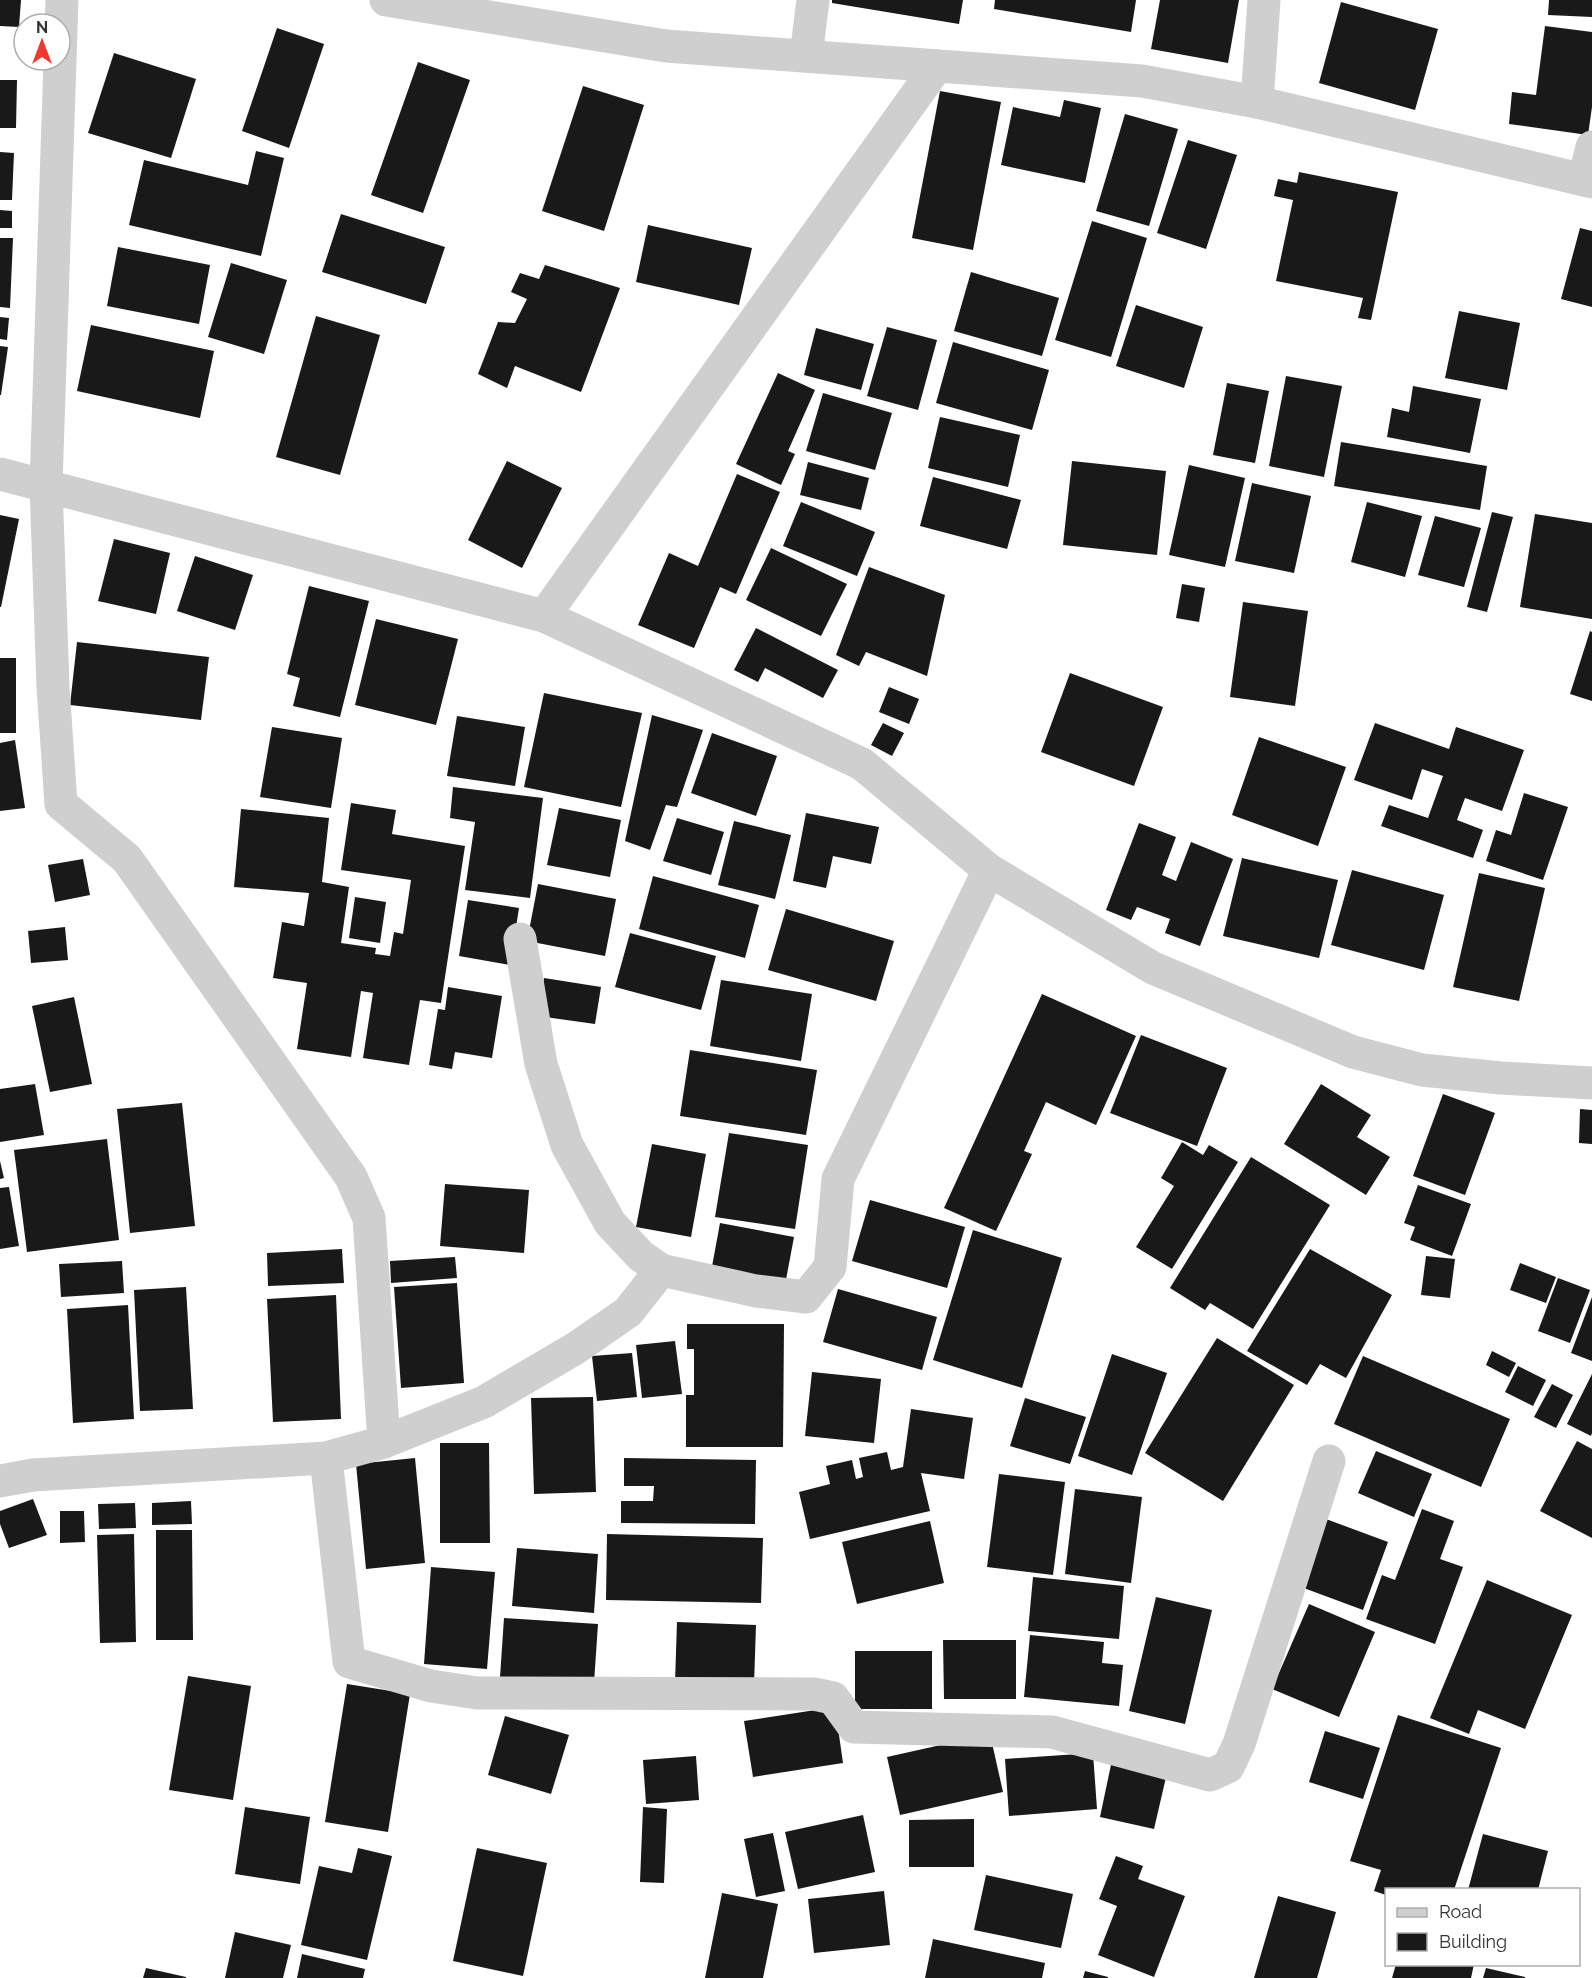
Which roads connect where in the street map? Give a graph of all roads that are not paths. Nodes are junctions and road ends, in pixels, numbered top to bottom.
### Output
1 (63, 0) edge
2 (386, 0) edge
3 (813, 0) edge
4 (1264, 0) edge
5 (806, 56) junction
6 (938, 66) junction
7 (1257, 102) junction
8 (1592, 147) edge
9 (1588, 181) edge
10 (0, 474) edge
11 (46, 485) junction
12 (544, 616) junction
13 (989, 870) junction
14 (520, 939) dead end
15 (1592, 1083) edge
16 (661, 1270) junction
17 (384, 1442) junction
18 (326, 1458) junction
19 (1329, 1461) dead end
20 (0, 1481) edge

1 - 11 street
2 - 5 street
3 - 5 street
4 - 7 street
5 - 6 street
6 - 7 street
6 - 12 street
7 - 9 street
8 - 9 street
10 - 11 street
11 - 12 street
11 - 17 street
12 - 13 street
13 - 15 street
13 - 16 street
14 - 16 street
16 - 17 street
17 - 18 street
18 - 19 street
18 - 20 street

